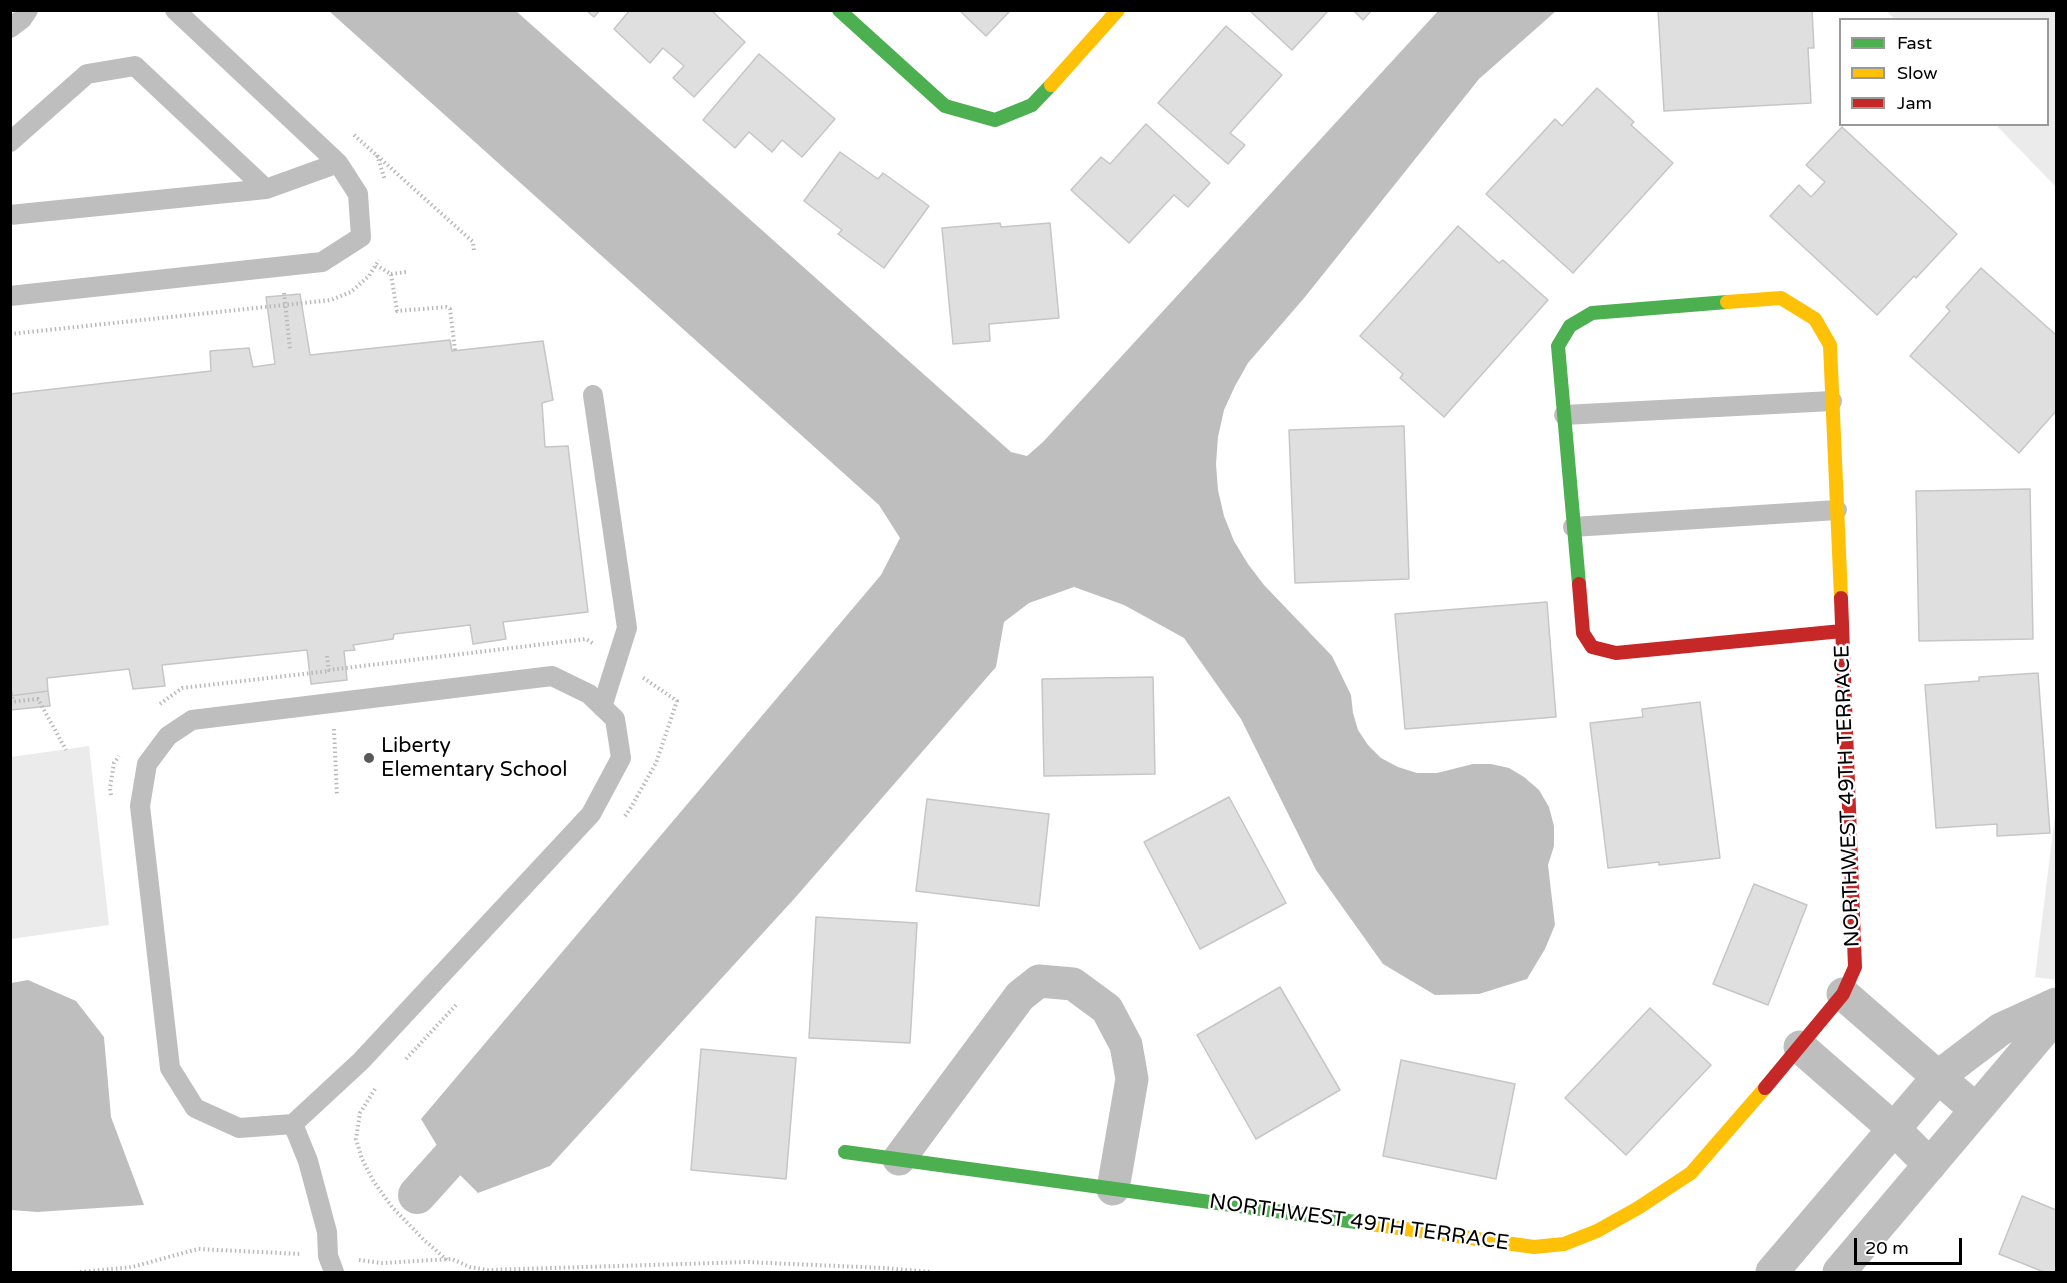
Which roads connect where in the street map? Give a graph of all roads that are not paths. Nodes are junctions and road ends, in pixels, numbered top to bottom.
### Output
1 (28, 10) edge
2 (175, 10) edge
3 (839, 10) edge
4 (1118, 10) edge
5 (10, 28) edge
6 (10, 142) edge
7 (338, 163) junction
8 (266, 189) junction
9 (10, 215) edge
10 (10, 296) edge
11 (593, 395) dead end
12 (1832, 401) junction
13 (1564, 415) junction
14 (1837, 510) junction
15 (1573, 527) junction
16 (1842, 631) junction
17 (602, 707) junction
18 (1843, 994) junction
19 (2056, 1004) edge
20 (2056, 1020) edge
21 (1800, 1047) junction
22 (1939, 1076) junction
23 (1976, 1110) junction
24 (293, 1124) junction
25 (1894, 1129) junction
26 (845, 1152) dead end
27 (899, 1159) junction
28 (1930, 1164) junction
29 (1113, 1189) junction
30 (331, 1264) edge
31 (1772, 1272) edge
32 (1839, 1272) edge

1 - 5 lane
2 - 7 lane
3 - 4 street
6 - 8 lane
7 - 8 lane
7 - 10 lane
8 - 9 lane
11 - 17 lane
12 - 13 lane
12 - 13 street, NORTHWEST 49TH TERRACE
12 - 14 street, NORTHWEST 49TH TERRACE
13 - 15 street, NORTHWEST 49TH TERRACE
14 - 15 lane
14 - 16 street, NORTHWEST 49TH TERRACE
15 - 16 street, NORTHWEST 49TH TERRACE
16 - 18 street, NORTHWEST 49TH TERRACE
17 - 24 lane
17 - 24 lane
18 - 21 street, NORTHWEST 49TH TERRACE
18 - 22 street
19 - 22 street
20 - 23 street
21 - 25 street
21 - 29 street, NORTHWEST 49TH TERRACE
22 - 23 street
22 - 25 street
23 - 28 street
24 - 30 lane
25 - 28 street
25 - 31 street
26 - 27 street, NORTHWEST 49TH TERRACE
27 - 29 street, NORTHWEST 49TH TERRACE
27 - 29 street
28 - 32 street

